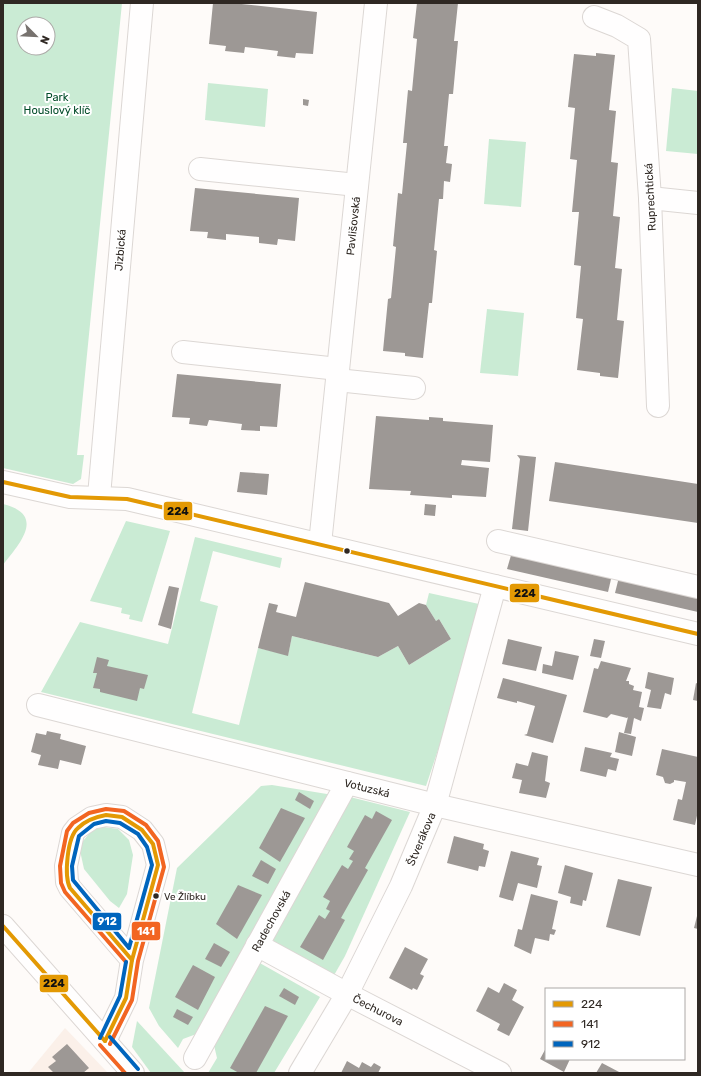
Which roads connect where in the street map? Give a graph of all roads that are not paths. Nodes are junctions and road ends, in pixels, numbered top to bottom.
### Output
1 (142, 3) edge
2 (376, 3) edge
3 (594, 17) dead end
4 (200, 169) dead end
5 (358, 185) junction
6 (650, 198) junction
7 (698, 203) edge
8 (183, 352) dead end
9 (338, 375) junction
10 (414, 388) dead end
11 (658, 406) dead end
12 (3, 482) edge
13 (98, 496) junction
14 (498, 541) dead end
15 (320, 544) junction
16 (495, 586) junction
17 (698, 587) edge
18 (698, 634) edge
19 (38, 705) dead end
20 (347, 783) junction
21 (435, 805) junction
22 (698, 865) edge
23 (3, 926) edge
24 (258, 945) junction
25 (132, 960) junction
26 (347, 994) junction
27 (105, 1041) junction
28 (195, 1058) dead end
29 (133, 1073) edge
30 (300, 1073) edge
31 (500, 1073) edge

1 - 13 street, Jizbická
2 - 5 street, Pavlišovská
3 - 6 street, Ruprechtická
4 - 5 street
5 - 9 street, Pavlišovská
6 - 7 street
6 - 11 street, Ruprechtická
8 - 9 street
9 - 10 street
9 - 15 street, Pavlišovská
12 - 13 street
13 - 15 street
14 - 17 street
15 - 16 street
16 - 18 street
16 - 21 street, Štverákova
19 - 20 street, Votuzská
20 - 21 street, Votuzská
20 - 24 street, Radechovská
21 - 22 street, Votuzská
21 - 26 street, Štverákova
23 - 27 street
24 - 26 street, Čechurova
24 - 28 street, Radechovská
25 - 25 street
25 - 27 street
26 - 30 street, Štverákova
26 - 31 street, Čechurova
27 - 29 street

